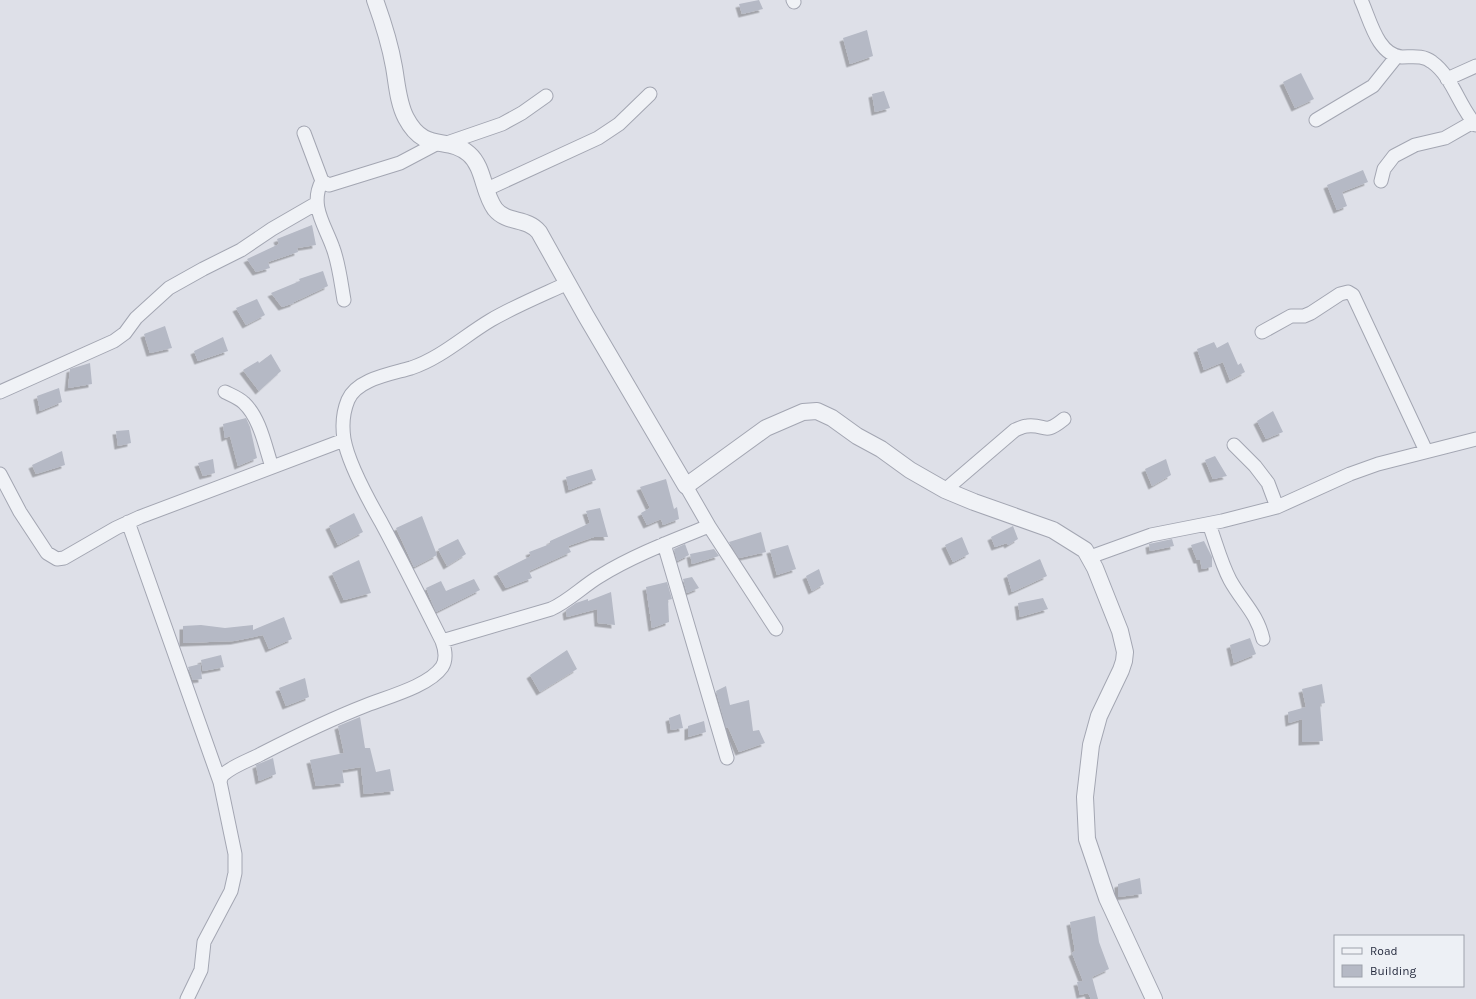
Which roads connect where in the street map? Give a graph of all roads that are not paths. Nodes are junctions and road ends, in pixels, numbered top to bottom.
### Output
1 (375, 0) edge
2 (1361, 0) edge
3 (1397, 56) junction
4 (1476, 66) edge
5 (1447, 79) junction
6 (650, 94) dead end
7 (546, 96) dead end
8 (1316, 120) dead end
9 (1474, 123) edge
10 (304, 133) dead end
11 (440, 144) junction
12 (322, 181) junction
13 (1381, 181) dead end
14 (486, 190) junction
15 (317, 203) junction
16 (568, 283) junction
17 (344, 300) dead end
18 (1262, 332) dead end
19 (0, 392) edge
20 (225, 392) dead end
21 (1064, 419) dead end
22 (1476, 439) edge
23 (344, 440) junction
24 (1234, 445) dead end
25 (1426, 451) junction
26 (272, 467) junction
27 (0, 474) edge
28 (686, 486) junction
29 (945, 490) junction
30 (1277, 507) junction
31 (128, 522) junction
32 (1209, 524) junction
33 (709, 526) junction
34 (664, 544) junction
35 (1090, 557) junction
36 (776, 629) dead end
37 (1263, 639) dead end
38 (442, 641) junction
39 (727, 758) dead end
40 (220, 782) junction
41 (187, 999) edge
42 (1154, 999) edge

1 - 11 street
2 - 3 street
3 - 5 street
3 - 8 street
4 - 5 street
5 - 9 street
6 - 14 street
7 - 11 street
9 - 13 street
10 - 12 street
11 - 12 street
11 - 14 street
12 - 15 street
14 - 16 street
15 - 17 street
15 - 19 street
16 - 23 street
16 - 28 street
18 - 25 street
20 - 26 street
21 - 29 street
22 - 25 street
23 - 26 street
23 - 38 street
24 - 30 street
25 - 30 street
26 - 31 street
27 - 31 street
28 - 29 street
28 - 33 street
29 - 35 street
30 - 32 street
31 - 40 street
32 - 35 street
32 - 37 street
33 - 34 street
33 - 36 street
34 - 38 street
34 - 39 street
35 - 42 street
38 - 40 street
40 - 41 street

